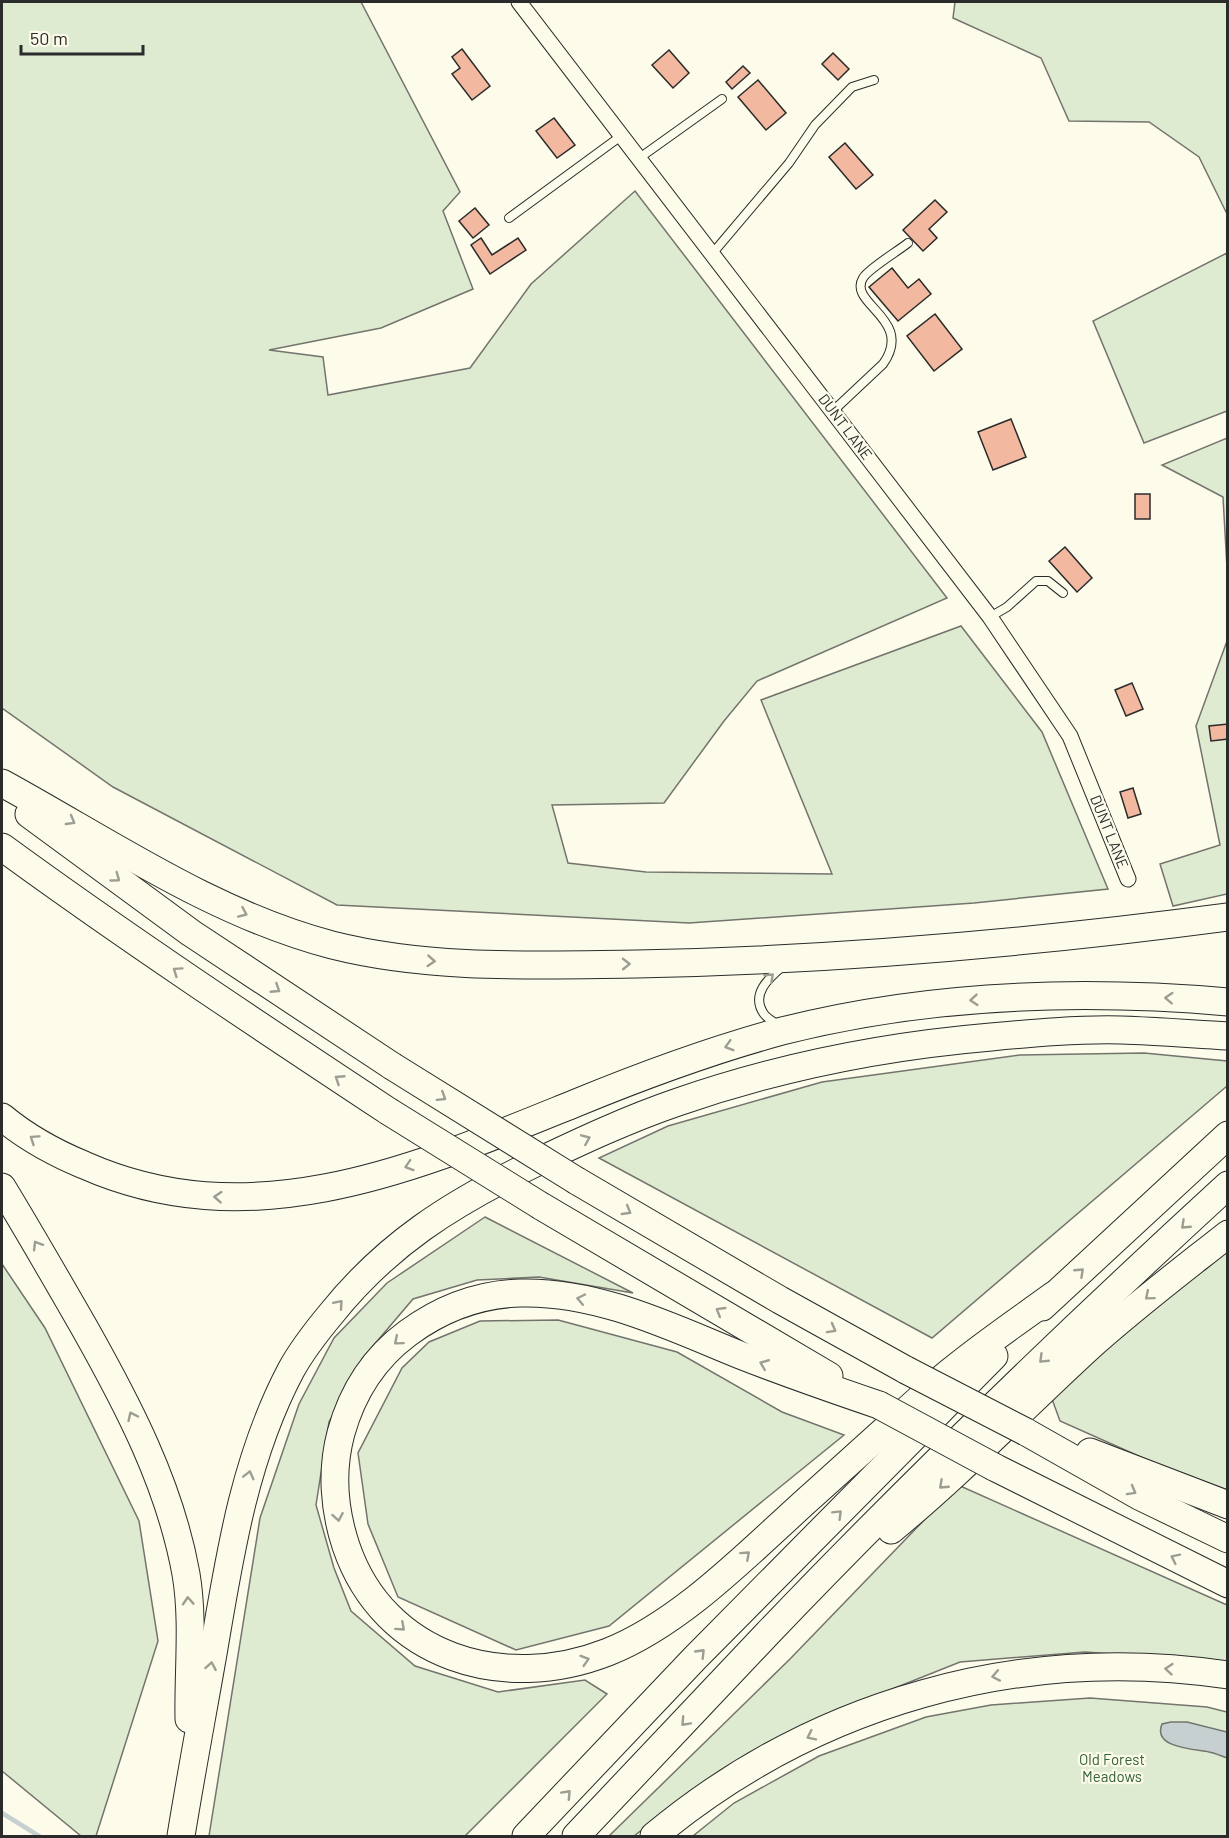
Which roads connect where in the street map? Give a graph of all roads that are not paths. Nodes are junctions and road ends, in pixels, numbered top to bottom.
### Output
1 (519, 2) edge
2 (874, 80) dead end
3 (722, 99) dead end
4 (621, 136) junction
5 (638, 159) junction
6 (508, 218) dead end
7 (908, 243) dead end
8 (712, 254) junction
9 (833, 411) junction
10 (1063, 593) dead end
11 (990, 616) junction
12 (2, 783) edge
13 (2, 793) edge
14 (2, 847) edge
15 (1128, 879) dead end
16 (1227, 917) edge
17 (789, 960) junction
18 (1227, 1002) edge
19 (786, 1030) junction
20 (1224, 1036) edge
21 (2, 1117) edge
22 (1227, 1135) edge
23 (1227, 1185) edge
24 (2, 1186) edge
25 (1227, 1234) edge
26 (1054, 1295) junction
27 (879, 1406) junction
28 (1026, 1432) junction
29 (1227, 1505) edge
30 (1227, 1539) edge
31 (1227, 1584) edge
32 (768, 1633) junction
33 (1227, 1675) edge
34 (189, 1786) junction
35 (181, 1836) edge
36 (526, 1836) edge
37 (576, 1836) edge
38 (654, 1836) edge

1 - 4 street, DUNT LANE
2 - 8 lane
3 - 5 lane
4 - 5 street, DUNT LANE
4 - 6 lane
5 - 8 street, DUNT LANE
7 - 9 lane
8 - 9 street, DUNT LANE
9 - 11 street, DUNT LANE
10 - 11 lane
11 - 15 street, DUNT LANE
12 -> 17 highway
13 -> 28 highway, bridge
27 -> 14 highway, bridge
16 - 17 highway
19 -> 17 lane
18 -> 19 highway
19 -> 21 highway
34 -> 20 highway
26 -> 22 highway
23 -> 32 highway
34 -> 24 highway
25 -> 32 highway
27 -> 26 highway
36 -> 26 highway
31 -> 27 highway, bridge
28 - 29 highway
28 -> 30 highway
32 -> 37 highway
33 -> 38 highway
34 - 35 highway

